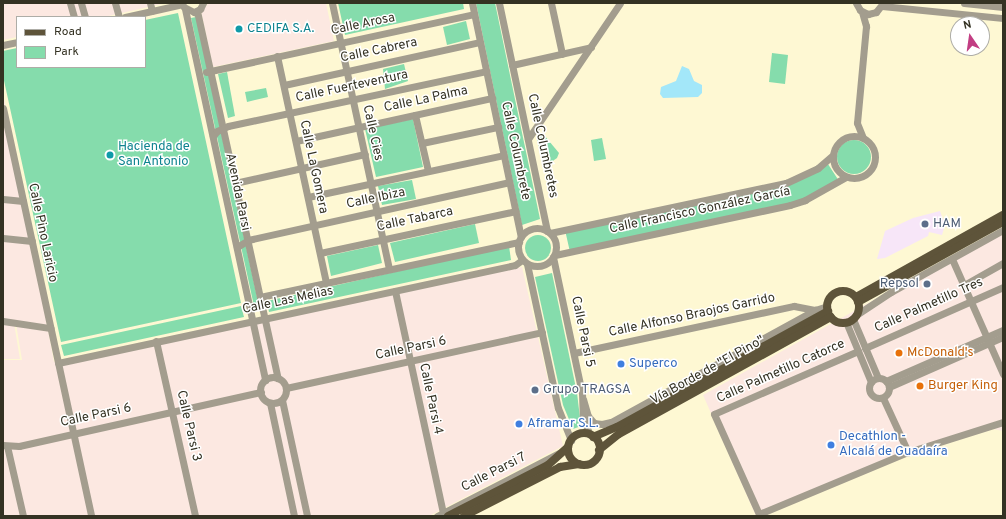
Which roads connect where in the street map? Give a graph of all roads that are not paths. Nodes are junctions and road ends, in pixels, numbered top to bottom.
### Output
1 (70, 3) edge
2 (81, 3) edge
3 (115, 3) edge
4 (150, 3) edge
5 (203, 3) edge
6 (332, 3) edge
7 (472, 3) edge
8 (499, 3) edge
9 (551, 3) edge
10 (620, 3) edge
11 (855, 3) edge
12 (964, 3) edge
13 (184, 5) edge
14 (883, 5) edge
15 (1003, 7) edge
16 (152, 11) junction
17 (197, 11) junction
18 (862, 12) junction
19 (874, 13) junction
20 (474, 14) junction
21 (74, 16) edge
22 (85, 16) edge
23 (119, 16) edge
24 (130, 16) edge
25 (1003, 18) edge
26 (866, 26) junction
27 (16, 42) edge
28 (341, 42) junction
29 (479, 42) junction
30 (3, 45) edge
31 (591, 47) junction
32 (562, 54) junction
33 (277, 56) junction
34 (512, 65) junction
35 (210, 71) junction
36 (347, 71) junction
37 (486, 71) junction
38 (199, 73) junction
39 (284, 85) junction
40 (492, 98) junction
41 (353, 99) junction
42 (3, 108) edge
43 (289, 113) junction
44 (416, 115) junction
45 (857, 123) junction
46 (498, 126) junction
47 (223, 127) junction
48 (359, 127) junction
49 (213, 136) junction
50 (848, 137) junction
51 (863, 138) junction
52 (528, 139) junction
53 (296, 141) junction
54 (422, 143) junction
55 (365, 154) junction
56 (504, 155) junction
57 (832, 156) junction
58 (301, 169) junction
59 (428, 171) junction
60 (846, 177) junction
61 (510, 182) junction
62 (235, 184) junction
63 (371, 184) junction
64 (308, 197) junction
65 (3, 199) edge
66 (23, 201) junction
67 (516, 211) junction
68 (377, 212) junction
69 (1003, 215) edge
70 (1003, 222) edge
71 (314, 225) junction
72 (1003, 230) edge
73 (548, 232) junction
74 (3, 238) edge
75 (383, 239) junction
76 (248, 240) junction
77 (520, 240) junction
78 (32, 241) junction
79 (237, 247) junction
80 (320, 253) junction
81 (554, 256) junction
82 (949, 260) junction
83 (525, 262) junction
84 (1003, 263) edge
85 (389, 269) junction
86 (326, 282) junction
87 (964, 285) junction
88 (1003, 287) edge
89 (395, 291) junction
90 (260, 297) junction
91 (857, 300) junction
92 (970, 301) junction
93 (815, 310) junction
94 (828, 311) junction
95 (265, 319) junction
96 (852, 319) junction
97 (3, 321) edge
98 (253, 321) junction
99 (50, 328) junction
100 (1003, 330) edge
101 (542, 332) junction
102 (1003, 337) edge
103 (988, 340) junction
104 (156, 342) junction
105 (865, 348) junction
106 (858, 351) junction
107 (574, 353) junction
108 (410, 361) junction
109 (58, 363) junction
110 (1003, 374) edge
111 (278, 378) junction
112 (878, 378) junction
113 (265, 380) junction
114 (871, 382) junction
115 (888, 384) junction
116 (286, 388) junction
117 (261, 392) junction
118 (884, 398) junction
119 (583, 399) junction
120 (282, 400) junction
121 (270, 403) junction
122 (173, 412) junction
123 (1001, 423) edge
124 (73, 433) junction
125 (592, 436) junction
126 (5, 445) edge
127 (568, 446) junction
128 (599, 450) junction
129 (908, 452) junction
130 (578, 464) junction
131 (443, 515) edge
132 (22, 516) edge
133 (91, 516) edge
134 (196, 516) edge
135 (294, 516) edge
136 (306, 516) edge
137 (464, 516) edge

1 - 21 street
2 - 22 street
3 - 23 street
4 - 16 street
5 - 17 street
6 - 28 street, Calle Cies
7 - 20 street, Calle Columbrete
8 - 34 street, Calle Columbretes
9 - 32 street
10 - 31 street
11 - 18 street
12 - 15 street
13 - 16 street
13 - 17 street
13 - 38 street, Avenida Parsi
14 - 19 street
14 - 25 street
16 - 24 street
17 - 35 street, Avenida Parsi
18 - 19 street
18 - 26 street
19 - 26 street
20 - 28 street, Calle Arosa
20 - 29 street, Calle Columbrete
26 - 45 street
27 - 30 street
28 - 33 street, Calle Arosa
28 - 36 street, Calle Cies
29 - 36 street, Calle Cabrera
29 - 37 street, Calle Columbrete
31 - 32 street
31 - 52 street
32 - 34 street
33 - 35 street, Calle Arosa
33 - 39 street, Calle La Gomera
34 - 52 street, Calle Columbretes
35 - 38 street, Calle Arosa
35 - 47 street, Avenida Parsi
36 - 39 street, Calle Cabrera
36 - 41 street, Calle Cies
37 - 40 street, Calle Columbrete
37 - 41 street, Calle Fuerteventura
38 - 49 street, Avenida Parsi
39 - 43 street, Calle La Gomera
40 - 44 street, Calle La Palma
40 - 46 street, Calle Columbrete
41 - 43 street, Calle Fuerteventura
41 - 48 street, Calle Cies
42 - 66 street, Calle Pino Laricio
43 - 47 street, Calle Fuerteventura
43 - 53 street, Calle La Gomera
44 - 48 street, Calle La Palma
44 - 54 street
45 - 50 street
45 - 51 street
46 - 54 street
46 - 56 street, Calle Columbrete
47 - 49 street
47 - 62 street, Avenida Parsi
48 - 53 street, Calle La Palma
48 - 55 street, Calle Cies
49 - 79 street, Avenida Parsi
50 - 51 street
50 - 57 street
51 - 60 street
52 - 73 street, Calle Columbretes
53 - 58 street, Calle La Gomera
54 - 59 street
55 - 58 street
55 - 63 street, Calle Cies
56 - 59 street
56 - 61 street, Calle Columbrete
57 - 60 street
57 - 73 street, Calle Francisco González García
58 - 62 street
58 - 64 street, Calle La Gomera
59 - 63 street
60 - 81 street, Calle Francisco González García
61 - 67 street, Calle Columbrete
61 - 68 street, Calle Ibiza
62 - 76 street, Avenida Parsi
63 - 64 street
63 - 68 street, Calle Cies
64 - 71 street, Calle La Gomera
65 - 66 street
66 - 78 street, Calle Pino Laricio
67 - 75 street, Calle Tabarca
67 - 77 street, Calle Columbrete
68 - 71 street, Calle Ibiza
68 - 75 street, Calle Cies
69 - 91 main road
70 - 91 main road
71 - 76 street, Calle Ibiza
71 - 80 street, Calle La Gomera
72 - 82 street
73 - 77 street
73 - 81 street
74 - 78 street
75 - 80 street, Calle Tabarca
75 - 85 street, Calle Cies
76 - 79 street, Calle Ibiza
76 - 90 street, Avenida Parsi
77 - 83 street
77 - 85 street, Calle Las Melias
78 - 99 street, Calle Pino Laricio
79 - 98 street, Avenida Parsi
80 - 86 street, Calle La Gomera
81 - 83 street
81 - 107 street, Calle Parsi 5
82 - 87 street
82 - 96 street
83 - 89 street, Calle Las Melias
83 - 101 street
84 - 87 street
85 - 86 street, Calle Las Melias
86 - 90 street, Calle Las Melias
87 - 92 street
88 - 92 street, Calle Palmetillo Tres
89 - 95 street, Calle Las Melias
89 - 108 street, Calle Parsi 4
90 - 95 street, Avenida Parsi
91 - 94 main road
91 - 96 main road
92 - 103 street
92 - 105 street, Calle Palmetillo Tres
93 - 94 street
93 - 107 street, Calle Alfonso Braojos Garrido
93 - 119 street
94 - 96 main road
94 - 125 main road, Vía Borde de "El Pino"
94 - 128 main road, Vía Borde de "El Pino"
95 - 98 street, Calle Las Melias
95 - 111 street, Avenida Parsi
96 - 105 street
96 - 106 street
97 - 99 street
98 - 104 street, Calle Las Melias
98 - 113 street, Avenida Parsi
99 - 109 street, Calle Pino Laricio
100 - 103 street
101 - 108 street, Calle Parsi 6
101 - 127 street
102 - 103 street
103 - 110 street
103 - 115 street
104 - 109 street, Calle Las Melias
104 - 122 street, Calle Parsi 3
105 - 112 street
106 - 114 street
106 - 129 street, Calle Palmetillo Catorce
107 - 119 street, Calle Parsi 5
108 - 116 street, Calle Parsi 6
108 - 131 street, Calle Parsi 4
109 - 124 street, Calle Pino Laricio
111 - 113 street
111 - 116 street
112 - 114 street
112 - 115 street
113 - 117 street
114 - 118 street
115 - 118 street
116 - 120 street
117 - 121 street
117 - 122 street, Calle Parsi 6
118 - 129 street
119 - 125 street, Calle Parsi 5
120 - 121 street
120 - 136 street
121 - 135 street
122 - 124 street, Calle Parsi 6
122 - 134 street, Calle Parsi 3
123 - 129 street
124 - 126 street, Calle Parsi 6
124 - 133 street, Calle Pino Laricio
125 - 127 main road
125 - 128 main road
126 - 132 street
127 - 130 main road
127 - 131 main road
128 - 130 main road
130 - 137 main road

